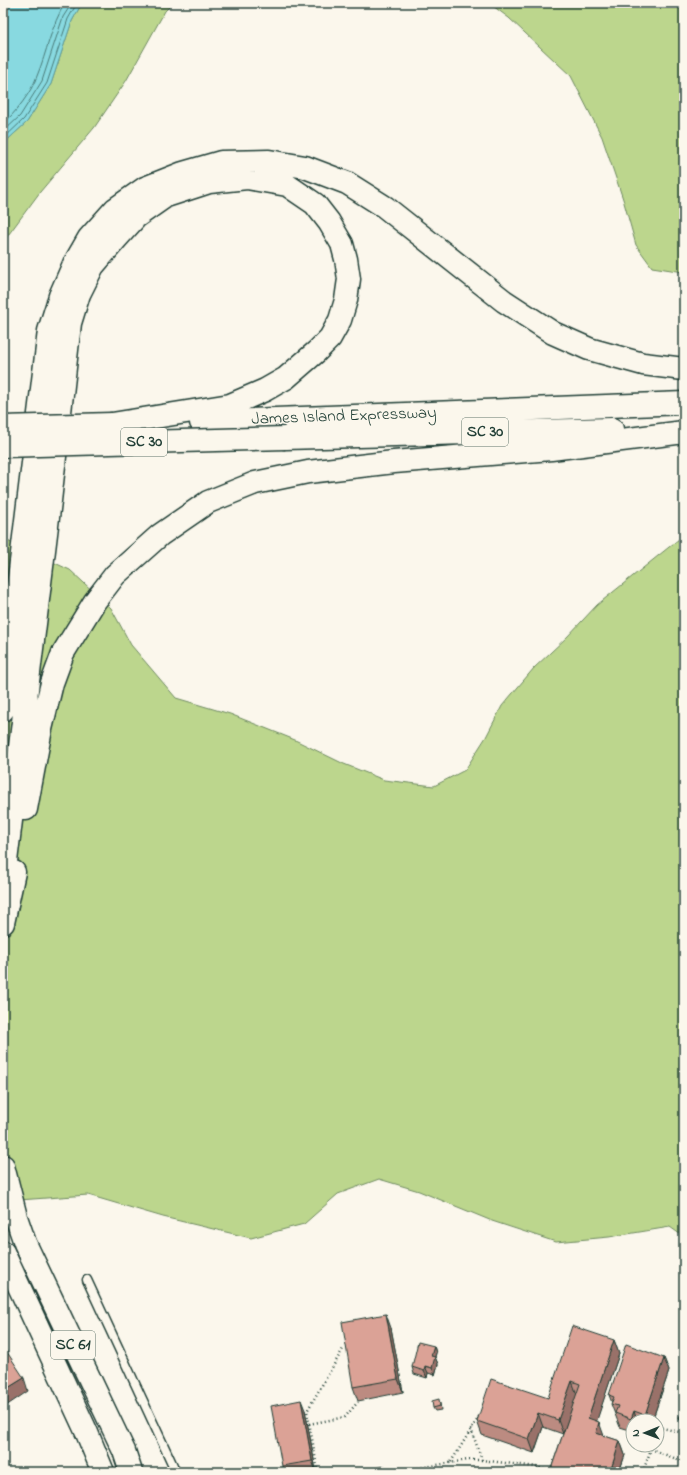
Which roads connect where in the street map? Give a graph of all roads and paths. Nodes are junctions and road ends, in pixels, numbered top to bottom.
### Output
1 (684, 369) edge
2 (684, 403) edge
3 (112, 424) junction
4 (684, 426) edge
5 (3, 427) edge
6 (684, 432) edge
7 (3, 446) edge
8 (3, 710) edge
9 (3, 886) edge
10 (3, 923) edge
11 (3, 1166) edge
12 (3, 1252) edge
13 (87, 1280) dead end
14 (343, 1349) edge
15 (358, 1402) dead end
16 (482, 1411) edge
17 (310, 1424) junction
18 (471, 1429) junction
19 (665, 1429) edge
20 (684, 1433) edge
21 (650, 1453) edge
22 (661, 1453) edge
23 (482, 1460) junction
24 (451, 1462) junction
25 (684, 1462) edge
26 (537, 1467) junction
27 (103, 1472) edge
28 (131, 1472) edge
29 (176, 1472) edge
30 (318, 1472) edge
31 (394, 1472) edge
32 (535, 1472) edge
33 (551, 1472) edge
34 (643, 1472) edge

1 - 8 highway, bridge
2 - 3 highway, James Island Expressway / SC 30
3 - 5 highway, James Island Expressway / SC 30, bridge
3 - 9 highway, bridge
4 - 7 highway, James Island Expressway / SC 30, bridge
6 - 10 highway
11 - 28 highway, SC 61
12 - 27 highway, SC 61
13 - 29 lane
14 - 17 path
15 - 17 path
16 - 18 path
17 - 30 path
18 - 23 path
18 - 24 path
19 - 20 path
21 - 34 path
22 - 25 path
23 - 24 path
23 - 26 path
24 - 31 path
26 - 32 path
26 - 33 path

